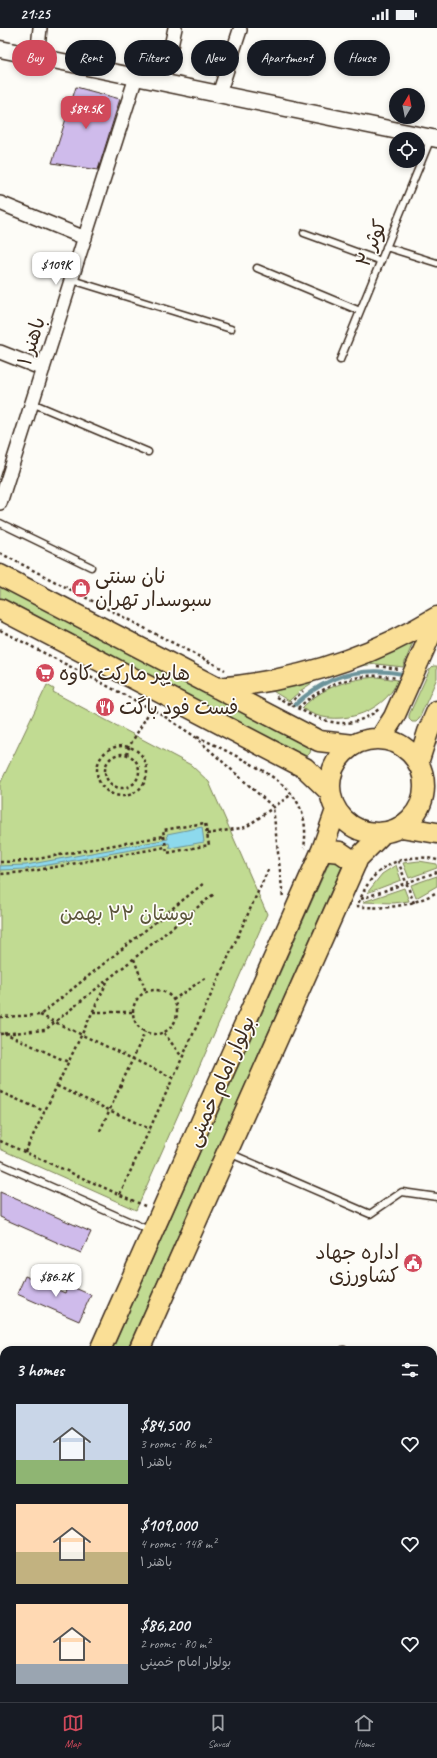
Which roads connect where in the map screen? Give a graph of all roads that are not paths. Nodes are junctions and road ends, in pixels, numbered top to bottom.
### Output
1 (40, 28) edge
2 (175, 28) edge
3 (240, 30) dead end
4 (39, 40) edge
5 (0, 49) edge
6 (12, 52) edge
7 (57, 61) edge
8 (136, 77) junction
9 (163, 83) junction
10 (219, 94) junction
11 (434, 139) edge
12 (0, 203) edge
13 (304, 233) dead end
14 (85, 238) junction
15 (386, 247) junction
16 (381, 261) junction
17 (437, 263) edge
18 (257, 268) dead end
19 (72, 280) junction
20 (360, 311) junction
21 (231, 329) dead end
22 (0, 352) edge
23 (340, 360) dead end
24 (43, 369) junction
25 (32, 403) junction
26 (148, 452) dead end
27 (0, 503) edge
28 (0, 522) edge
29 (91, 567) dead end
30 (0, 575) edge
31 (0, 609) edge
32 (437, 617) edge
33 (437, 620) edge
34 (432, 645) edge
35 (217, 688) junction
36 (437, 711) edge
37 (380, 739) junction
38 (354, 746) junction
39 (426, 779) edge
40 (333, 801) junction
41 (392, 830) junction
42 (437, 833) edge
43 (313, 851) junction
44 (356, 863) junction
45 (228, 1152) junction
46 (0, 1164) edge
47 (437, 1197) edge
48 (152, 1232) junction
49 (102, 1346) edge
50 (141, 1346) edge

1 - 4 street
2 - 9 street
3 - 10 street
5 - 6 street
7 - 8 street
8 - 9 street
8 - 14 street, باهنر ۱
9 - 10 street
10 - 11 street
11 - 15 lane, کوثر ۲
12 - 14 street
13 - 16 lane
14 - 19 street, باهنر ۱
15 - 16 lane, کوثر ۲
15 - 17 lane
16 - 20 lane, کوثر ۲
18 - 20 lane
19 - 21 lane
19 - 24 street, باهنر ۱
20 - 23 lane, کوثر ۲
22 - 24 street
24 - 25 street, باهنر ۱
25 - 26 lane
25 - 27 street, باهنر ۱
28 - 29 lane
30 - 35 main road
31 - 40 main road
32 - 35 main road
33 - 34 main road
34 - 37 main road
35 - 38 main road
36 - 39 main road
37 - 38 main road
37 - 39 main road
38 - 40 main road
39 - 41 main road
40 - 41 main road
40 - 43 main road, بولوار امام خمینی
41 - 42 main road
41 - 44 main road, بولوار امام خمینی
43 - 44 main road
43 - 48 main road, بولوار امام خمینی
44 - 45 main road, بولوار امام خمینی
45 - 47 lane
45 - 50 main road, بولوار امام خمینی
46 - 48 lane
48 - 49 main road, بولوار امام خمینی

